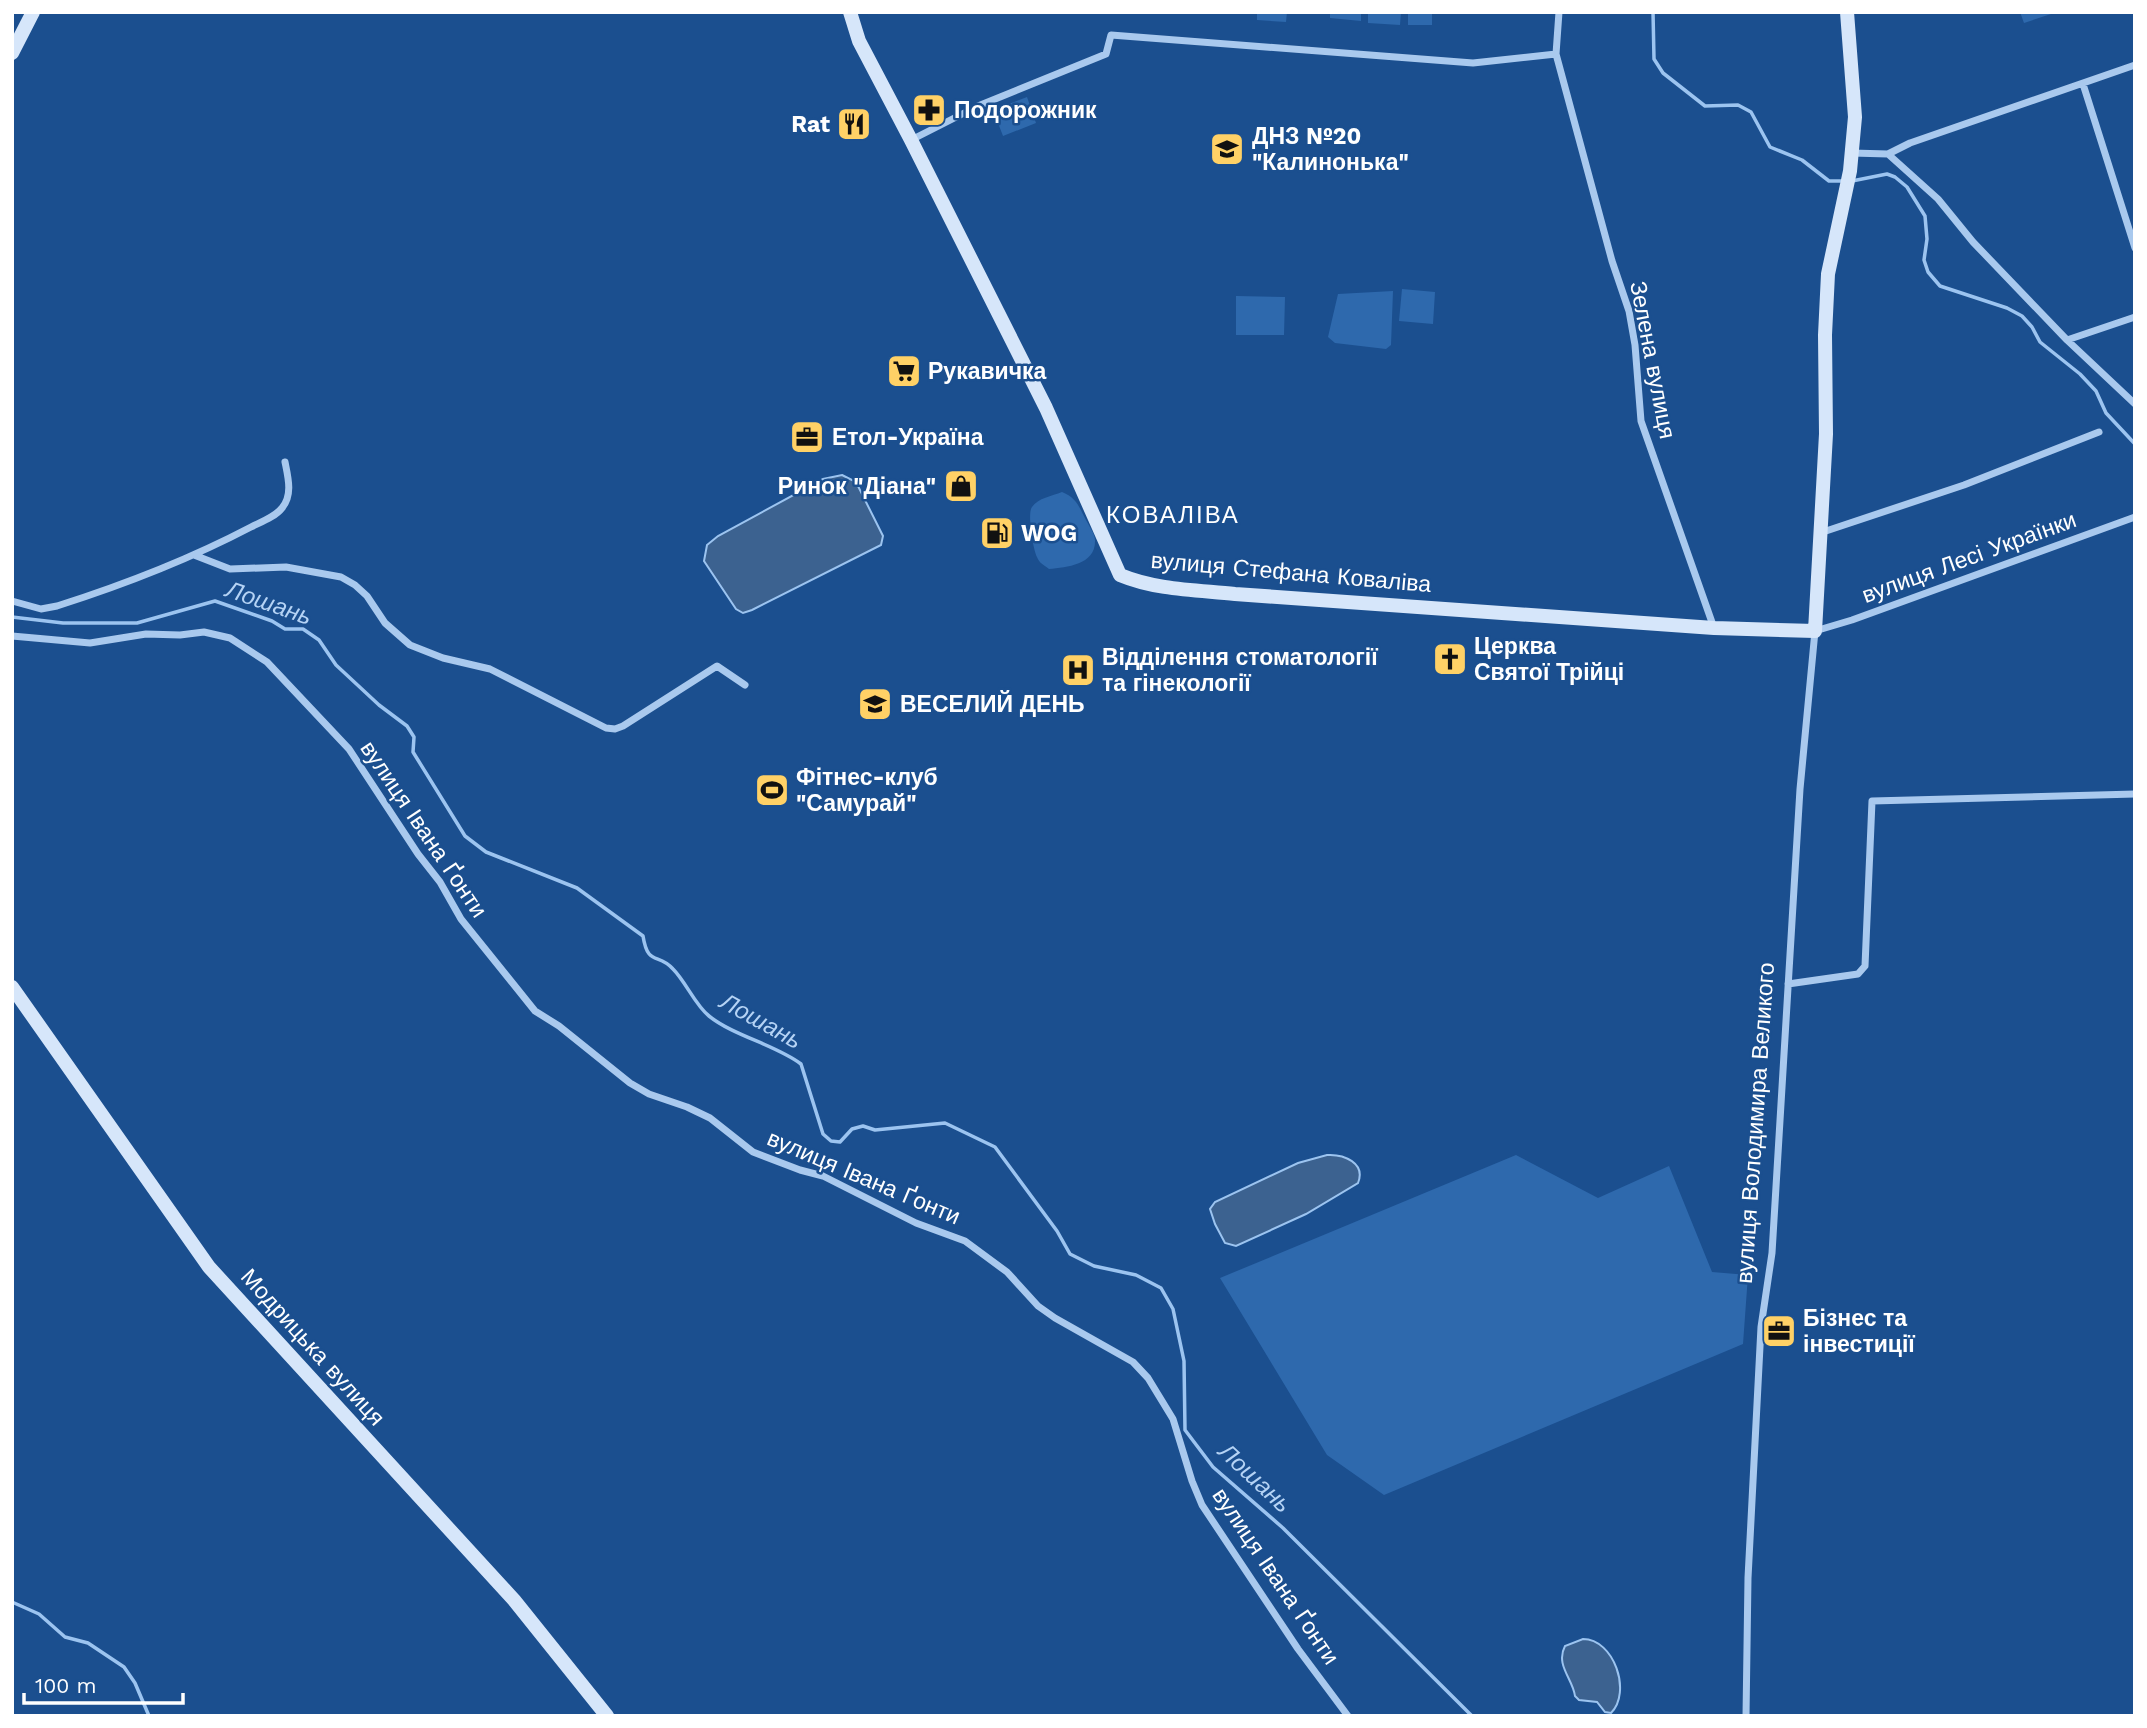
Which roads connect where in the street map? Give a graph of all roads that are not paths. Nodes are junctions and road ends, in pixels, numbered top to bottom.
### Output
1 (33, 12) edge
2 (850, 12) edge
3 (1559, 12) edge
4 (1847, 12) edge
5 (12, 54) edge
6 (1556, 54) junction
7 (2135, 65) edge
8 (2083, 84) junction
9 (911, 140) junction
10 (1852, 153) junction
11 (1888, 154) junction
12 (2135, 248) edge
13 (2135, 317) edge
14 (2067, 340) junction
15 (2135, 404) edge
16 (2099, 432) dead end
17 (285, 462) dead end
18 (2135, 517) edge
19 (1819, 533) junction
20 (194, 555) junction
21 (12, 601) edge
22 (1714, 628) junction
23 (1815, 631) junction
24 (12, 636) edge
25 (745, 684) dead end
26 (2135, 794) edge
27 (1788, 984) junction
28 (12, 987) edge
29 (607, 1716) edge
30 (1348, 1716) edge
31 (1746, 1716) edge

1 - 5 street
2 - 9 street, вулиця Стефана Коваліва
3 - 6 street, Зелена вулиця
4 - 10 street, вулиця Володимира Великого
6 - 9 street
6 - 22 street, Зелена вулиця
7 - 8 street
8 - 11 street
8 - 12 street
9 - 22 street, вулиця Стефана Коваліва
10 - 11 street
10 - 19 street, вулиця Володимира Великого
11 - 14 street
13 - 14 street
14 - 15 street
16 - 19 street
17 - 20 street
18 - 23 street, вулиця Лесі Українки
19 - 23 street, вулиця Володимира Великого
20 - 21 street
20 - 25 street
22 - 23 street, вулиця Стефана Коваліва
23 - 27 street, вулиця Володимира Великого
24 - 30 street, вулиця Івана Ґонти
26 - 27 street
27 - 31 street, вулиця Володимира Великого
28 - 29 street, Модрицька вулиця

